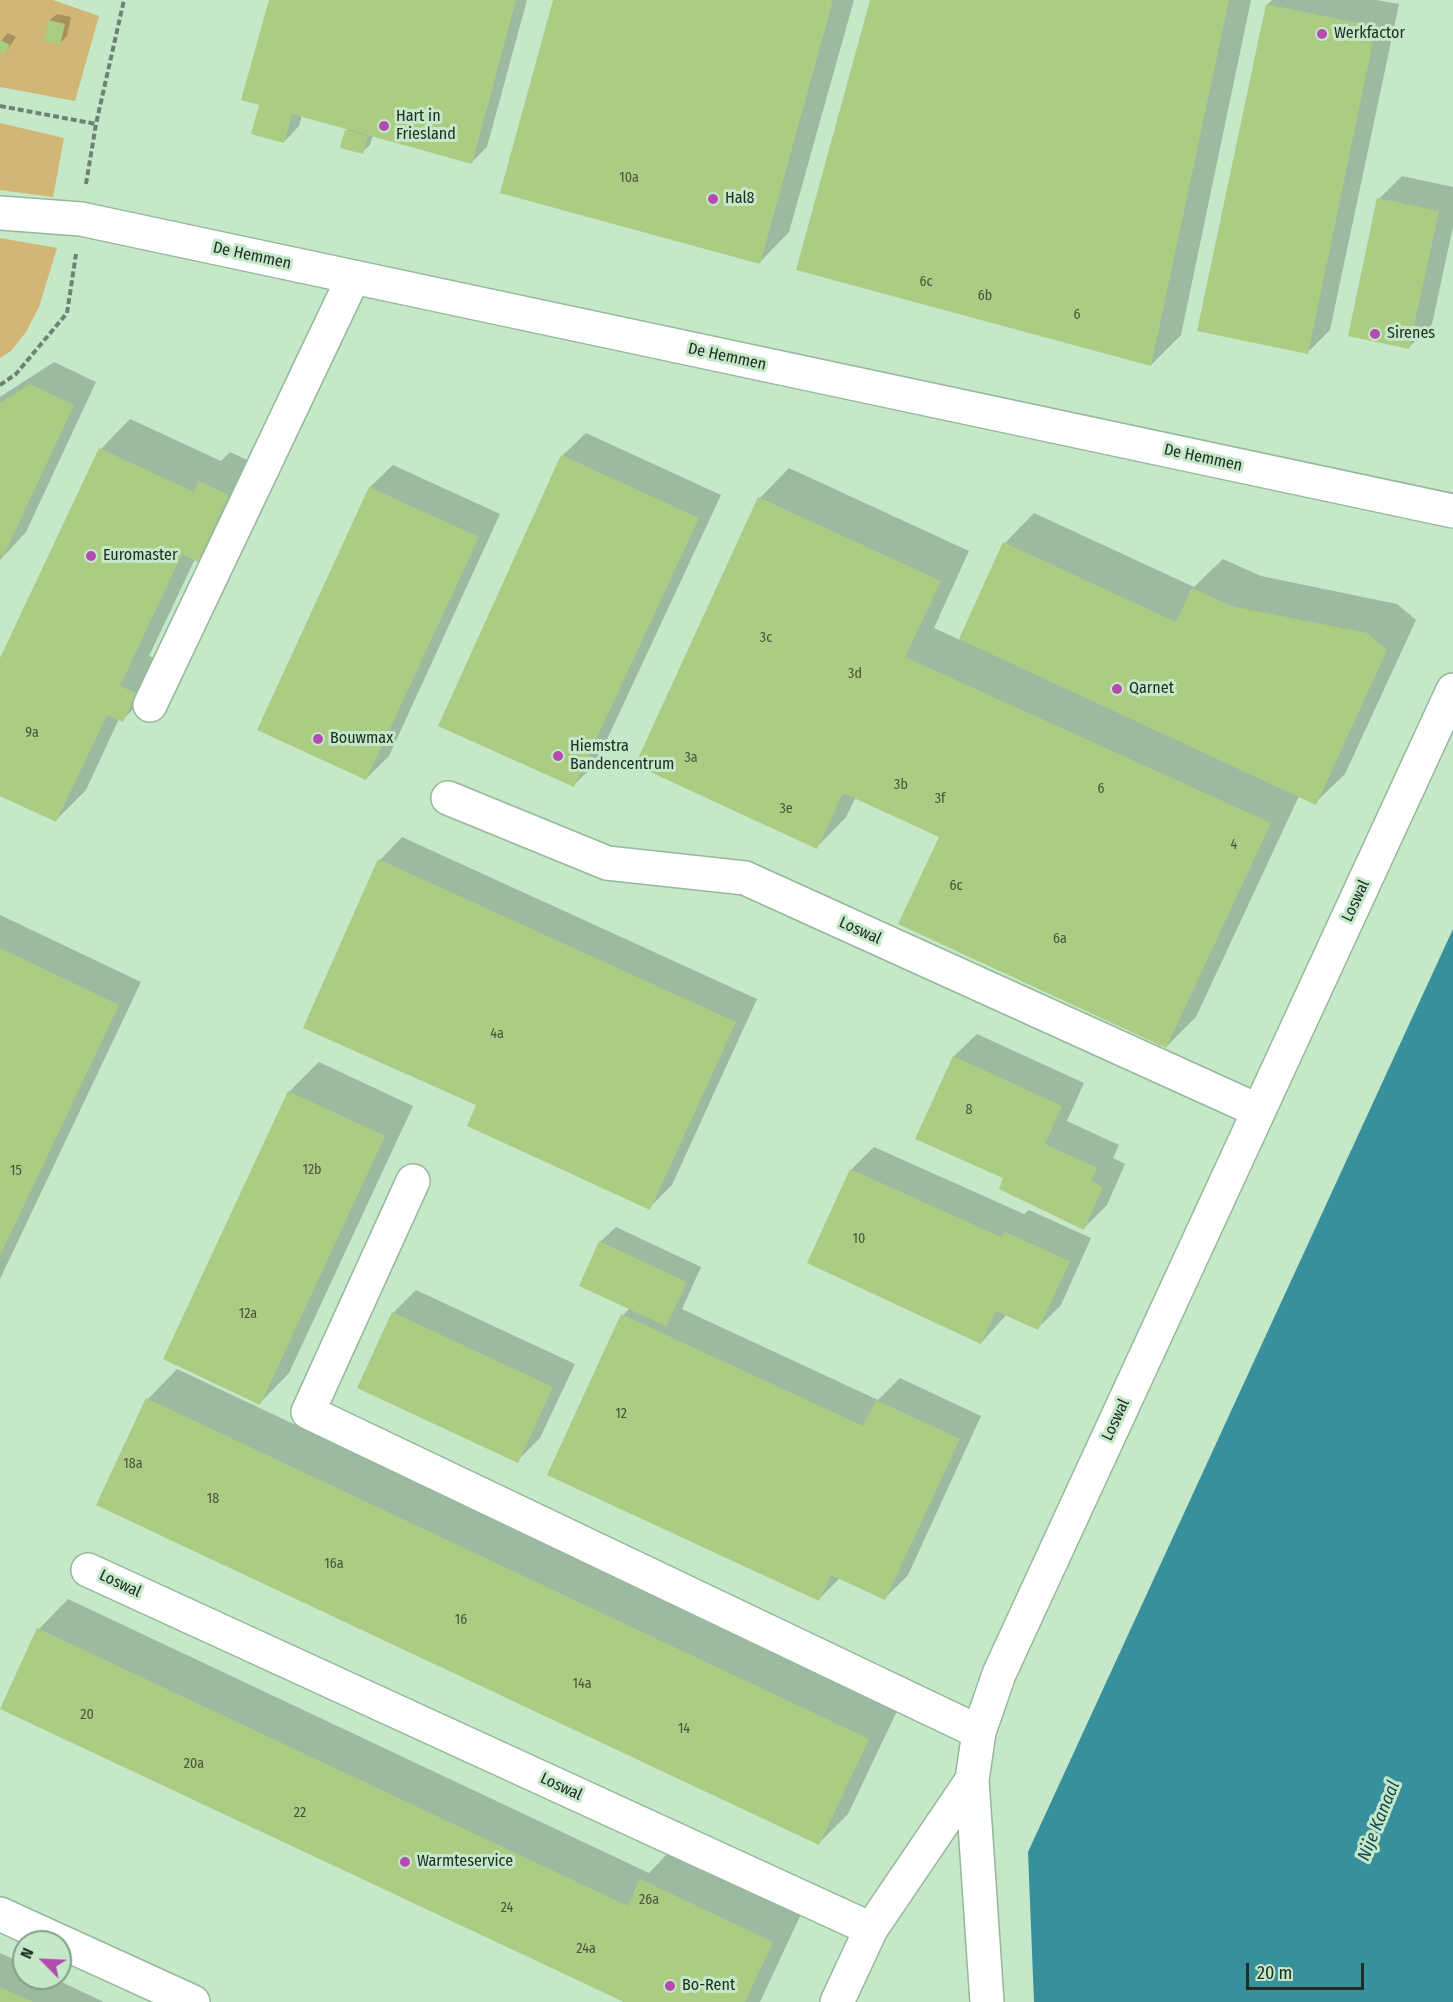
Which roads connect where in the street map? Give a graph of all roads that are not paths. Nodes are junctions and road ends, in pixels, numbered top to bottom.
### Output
1 (0, 213) edge
2 (353, 278) junction
3 (1453, 511) edge
4 (1453, 690) edge
5 (150, 705) dead end
6 (448, 798) dead end
7 (1258, 1112) junction
8 (413, 1181) dead end
9 (88, 1569) dead end
10 (979, 1732) junction
11 (972, 1780) junction
12 (0, 1914) edge
13 (871, 1929) junction
14 (193, 2002) edge
15 (837, 2002) edge
16 (987, 2002) edge

1 - 2 street, De Hemmen
2 - 3 street, De Hemmen
2 - 5 street
4 - 7 street, Loswal
6 - 7 street, Loswal
7 - 10 street, Loswal
8 - 10 street
9 - 13 street, Loswal
10 - 11 street, Loswal
11 - 13 street, Loswal
11 - 16 street, Loswal
12 - 14 street
13 - 15 street

